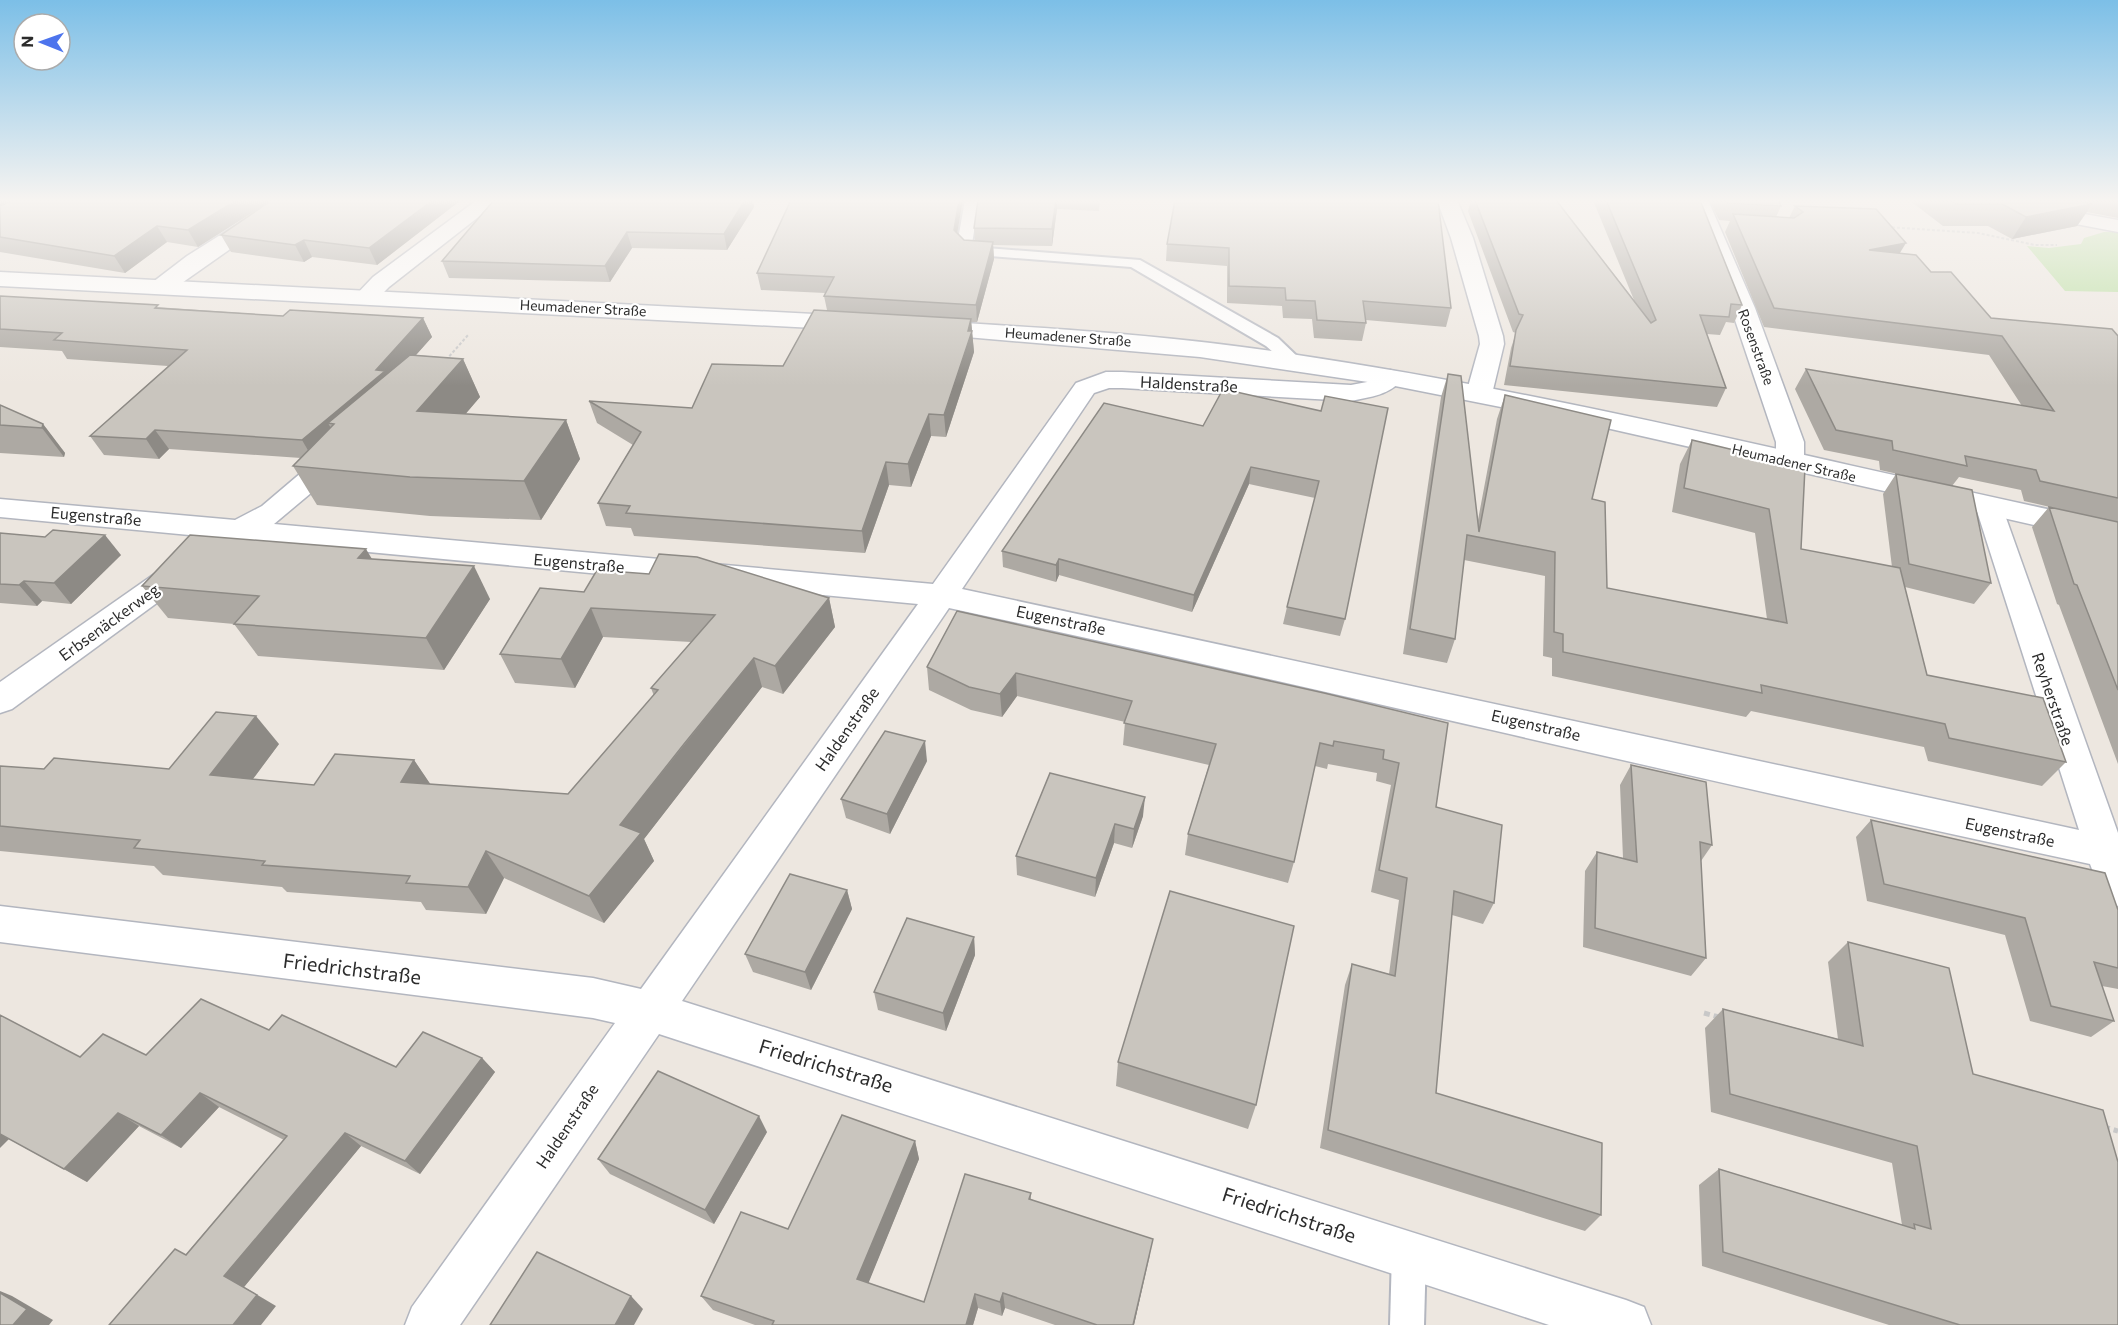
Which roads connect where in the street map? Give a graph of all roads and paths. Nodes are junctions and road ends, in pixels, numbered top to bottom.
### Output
1 (194, 262) edge
2 (408, 262) edge
3 (1107, 262) edge
4 (1469, 262) edge
5 (1727, 262) edge
6 (0, 279) edge
7 (161, 287) junction
8 (366, 297) junction
9 (1294, 361) junction
10 (1390, 378) junction
11 (1479, 394) junction
12 (362, 435) edge
13 (1790, 463) junction
14 (0, 508) edge
15 (1990, 508) junction
16 (240, 529) junction
17 (2118, 534) edge
18 (939, 595) junction
19 (0, 700) edge
20 (2104, 851) junction
21 (2118, 889) edge
22 (0, 924) edge
23 (650, 1011) junction
24 (1704, 1013) dead end
25 (1727, 1019) edge
26 (2095, 1124) edge
27 (2118, 1131) edge
28 (1409, 1253) junction
29 (430, 1325) edge
30 (1407, 1325) edge
31 (1626, 1325) edge

1 - 7 street
2 - 8 street
3 - 9 lane
4 - 11 street
5 - 13 street, Rosenstraße
6 - 7 street, Heumadener Straße
7 - 8 street, Heumadener Straße
8 - 9 street, Heumadener Straße
9 - 10 street, Heumadener Straße
10 - 11 street, Heumadener Straße
10 - 18 street, Haldenstraße
11 - 13 street, Heumadener Straße
12 - 16 street, Erbsenäckerweg
13 - 15 street, Heumadener Straße
14 - 16 street, Eugenstraße
15 - 17 street, Heumadener Straße
15 - 20 street, Reyherstraße
16 - 18 street, Eugenstraße
16 - 19 street, Erbsenäckerweg
18 - 20 street, Eugenstraße
18 - 23 street, Haldenstraße
20 - 21 street, Reyherstraße
22 - 23 street, Friedrichstraße
23 - 28 street, Friedrichstraße
23 - 29 street, Haldenstraße
24 - 25 path
26 - 27 path
28 - 30 lane
28 - 31 street, Friedrichstraße

